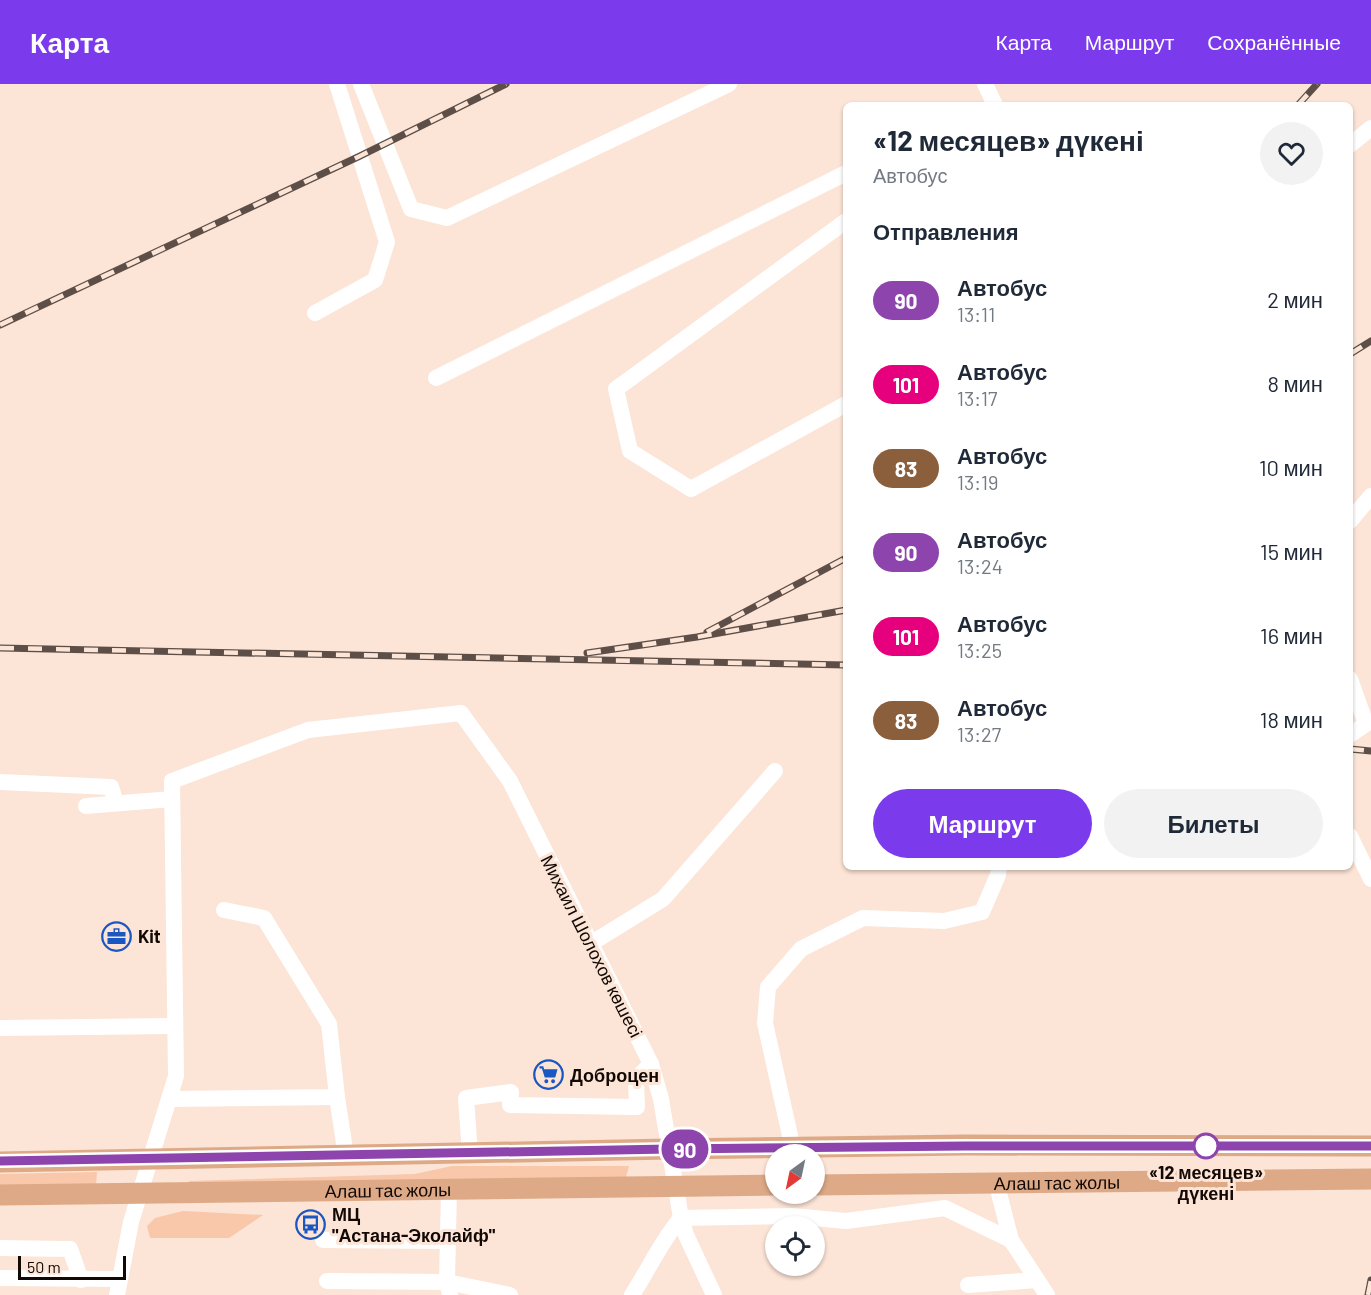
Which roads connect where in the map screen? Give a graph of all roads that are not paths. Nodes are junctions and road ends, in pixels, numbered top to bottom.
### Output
1 (337, 84) edge
2 (361, 84) edge
3 (729, 84) edge
4 (985, 84) edge
5 (994, 102) edge
6 (1371, 128) edge
7 (1353, 143) edge
8 (843, 174) edge
9 (843, 223) edge
10 (315, 313) dead end
11 (436, 378) dead end
12 (843, 406) edge
13 (1371, 496) edge
14 (1353, 517) edge
15 (1353, 686) edge
16 (1369, 724) edge
17 (1353, 733) edge
18 (774, 771) dead end
19 (0, 782) edge
20 (172, 799) junction
21 (116, 803) junction
22 (86, 806) dead end
23 (1353, 842) edge
24 (999, 870) edge
25 (1371, 879) edge
26 (224, 910) dead end
27 (590, 944) junction
28 (174, 1026) junction
29 (0, 1028) edge
30 (651, 1064) junction
31 (338, 1097) junction
32 (169, 1099) junction
33 (792, 1144) edge
34 (1371, 1146) edge
35 (825, 1148) edge
36 (669, 1149) junction
37 (765, 1149) edge
38 (470, 1154) junction
39 (346, 1156) junction
40 (150, 1159) junction
41 (0, 1161) edge
42 (1371, 1179) edge
43 (996, 1182) junction
44 (765, 1185) edge
45 (825, 1185) edge
46 (674, 1186) junction
47 (448, 1189) junction
48 (140, 1193) junction
49 (0, 1195) edge
50 (681, 1218) junction
51 (323, 1240) dead end
52 (1011, 1240) junction
53 (447, 1241) junction
54 (0, 1248) edge
55 (0, 1278) edge
56 (81, 1280) junction
57 (1037, 1280) junction
58 (327, 1281) dead end
59 (968, 1286) dead end
60 (119, 1287) edge
61 (448, 1289) edge
62 (73, 1295) edge
63 (510, 1295) edge
64 (632, 1295) edge
65 (714, 1295) edge
66 (1047, 1295) edge

1 - 10 street
2 - 3 street
4 - 5 street
6 - 7 street
8 - 11 street
9 - 12 street
13 - 14 street
15 - 16 street
16 - 17 street
18 - 27 street
19 - 21 street
20 - 21 street
20 - 27 street, Михаил Шолохов көшесі
20 - 28 street
21 - 22 street
23 - 25 street
24 - 33 street
26 - 31 street
27 - 30 street, Михаил Шолохов көшесі
28 - 29 street
28 - 32 street
30 - 36 street, Михаил Шолохов көшесі
30 - 38 street
31 - 32 street
31 - 39 street
32 - 40 street
34 - 35 main road, Алаш тас жолы
36 - 37 main road, Алаш тас жолы
36 - 38 main road, Алаш тас жолы
36 - 46 street, Михаил Шолохов көшесі
38 - 39 main road, Алаш тас жолы
39 - 40 main road, Алаш тас жолы
40 - 41 main road, Алаш тас жолы
40 - 48 street
42 - 43 main road, Алаш тас жолы
43 - 45 main road, Алаш тас жолы
43 - 52 street
44 - 46 main road, Алаш тас жолы
46 - 47 main road, Алаш тас жолы
46 - 50 street, Михаил Шолохов көшесі
47 - 48 main road, Алаш тас жолы
47 - 53 street
48 - 49 main road, Алаш тас жолы
48 - 60 street
50 - 52 street
50 - 64 street
50 - 65 street, Михаил Шолохов көшесі
51 - 53 street
52 - 57 street
53 - 61 street
54 - 56 street
55 - 56 street
56 - 60 street
56 - 62 street
57 - 59 street
57 - 66 street
58 - 61 street
61 - 63 street

